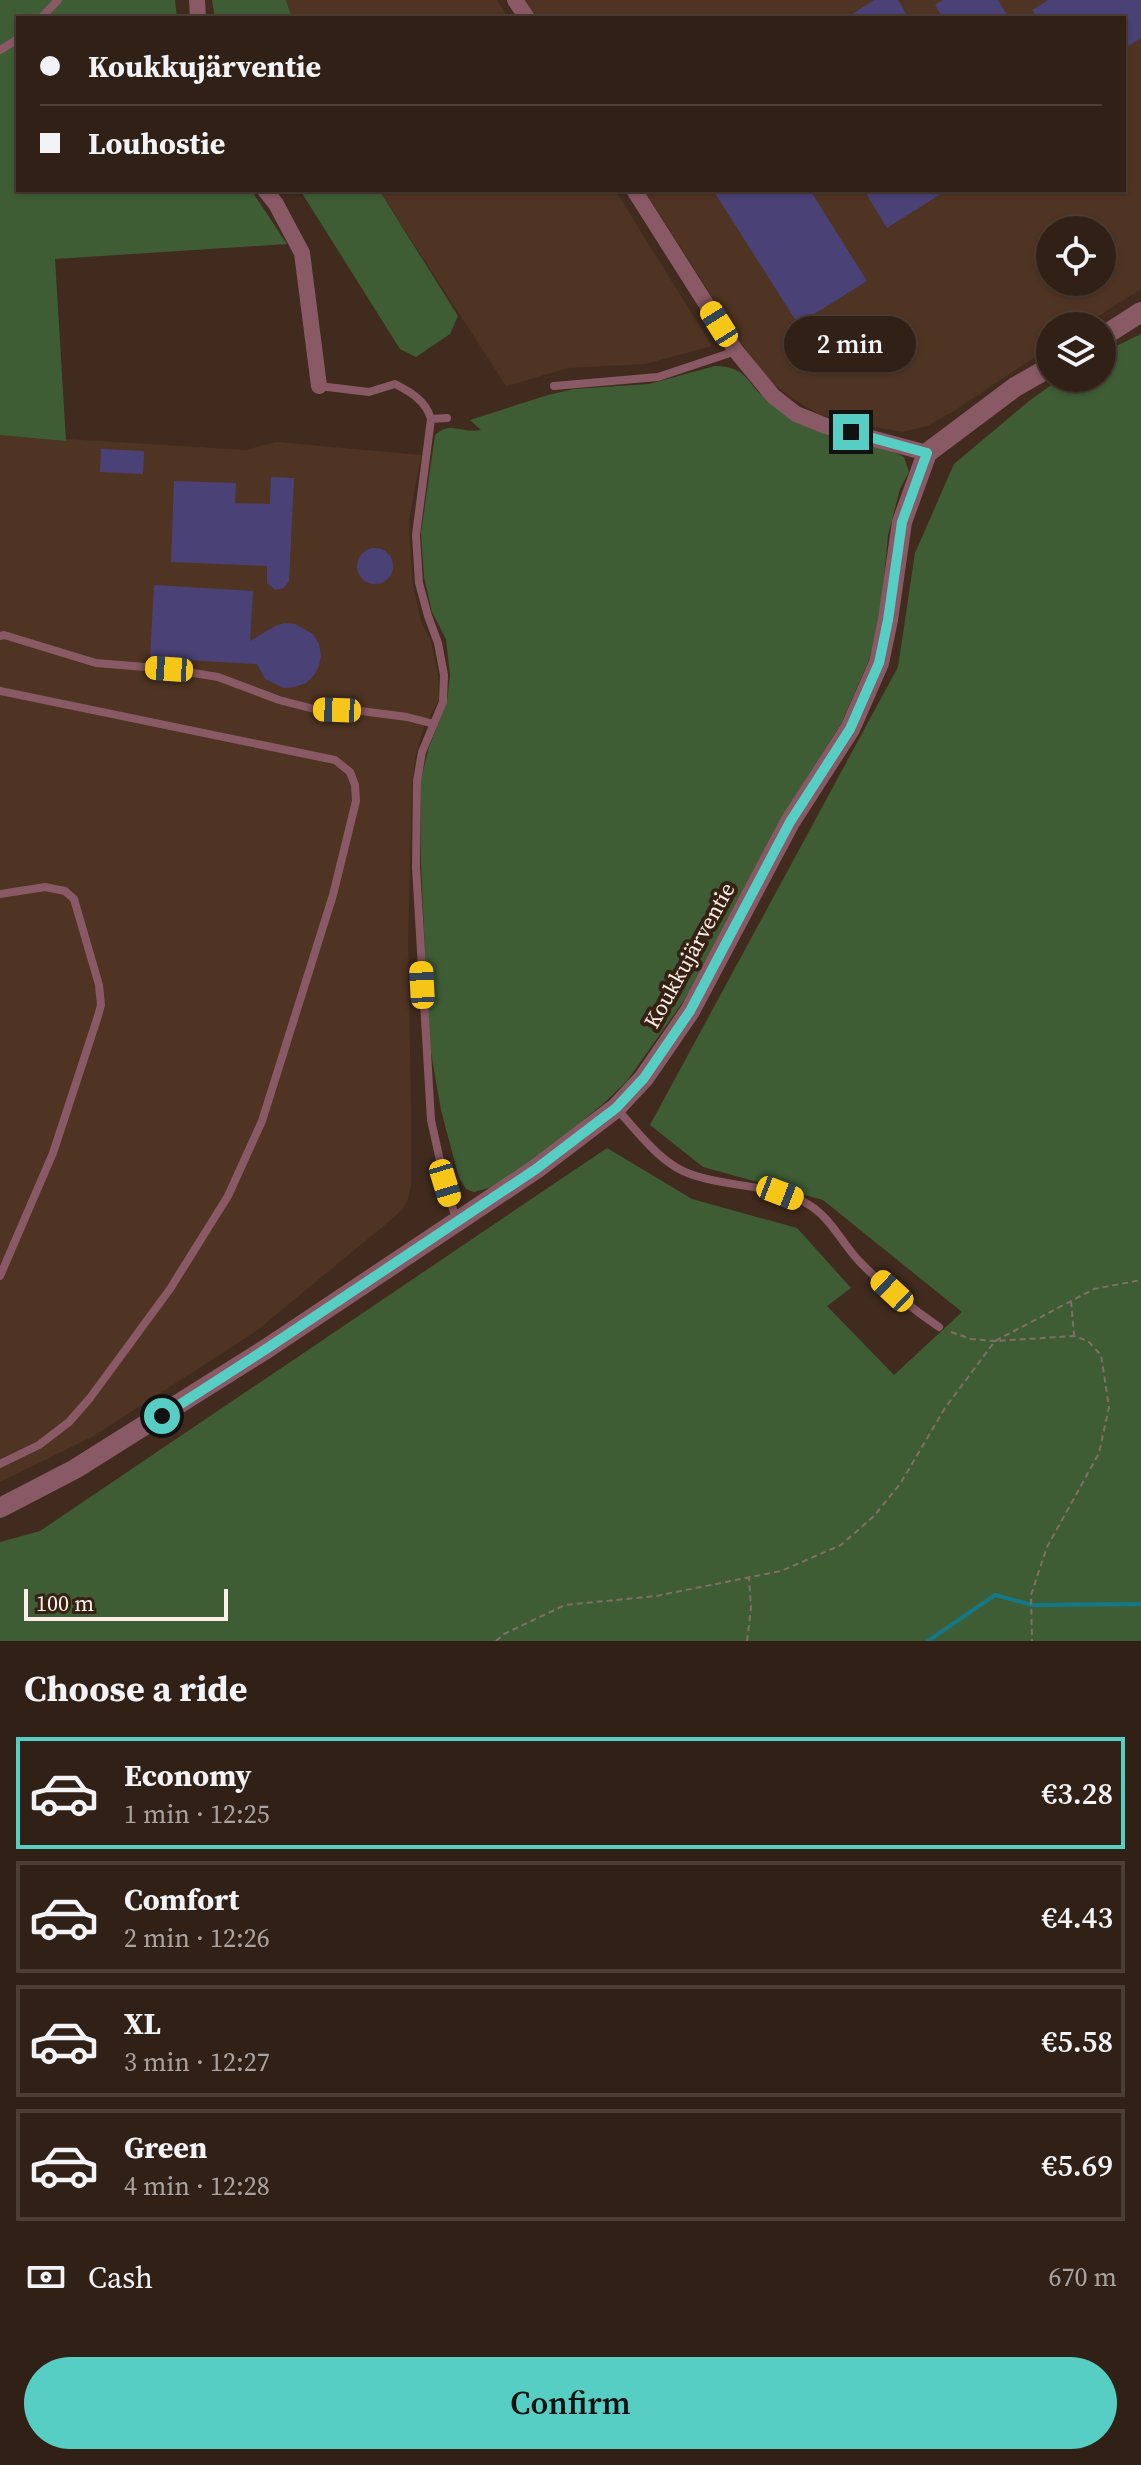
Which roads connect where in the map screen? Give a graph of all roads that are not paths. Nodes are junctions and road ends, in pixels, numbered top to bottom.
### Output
1 (58, 0) edge
2 (43, 16) edge
3 (267, 192) edge
4 (635, 192) edge
5 (1141, 312) edge
6 (1116, 328) edge
7 (736, 351) junction
8 (1036, 375) edge
9 (319, 386) joint
10 (554, 386) dead end
11 (447, 418) dead end
12 (431, 419) junction
13 (927, 453) junction
14 (0, 636) edge
15 (0, 691) edge
16 (434, 724) junction
17 (0, 894) edge
18 (616, 1108) junction
19 (456, 1220) junction
20 (0, 1276) edge
21 (939, 1327) road end
22 (0, 1464) edge
23 (0, 1508) edge

1 - 2 lane
3 - 9 street
4 - 7 street
5 - 6 street
7 - 10 lane
7 - 13 street
8 - 13 street
9 - 12 lane
11 - 12 lane
12 - 16 lane
13 - 18 street, Koukkujärventie
14 - 16 lane
15 - 22 lane
16 - 19 lane
17 - 20 lane
18 - 19 street, Koukkujärventie
18 - 21 lane
19 - 23 street, Koukkujärventie

